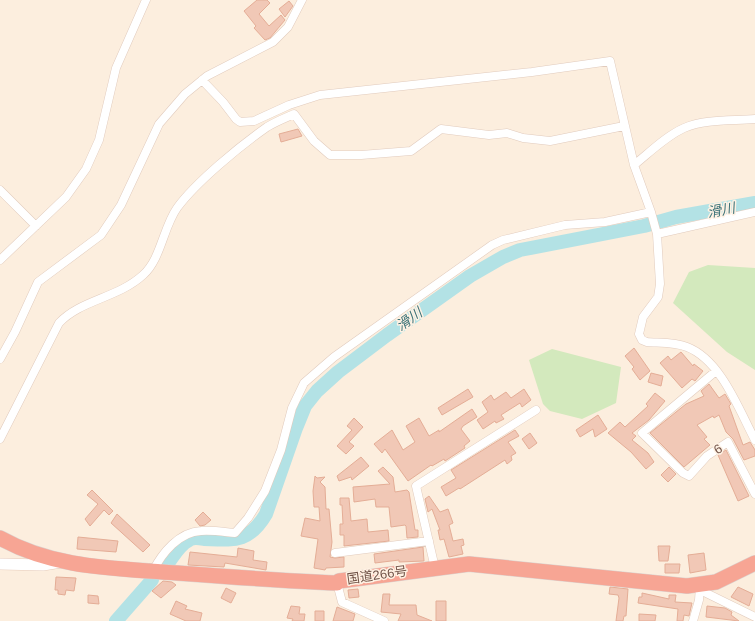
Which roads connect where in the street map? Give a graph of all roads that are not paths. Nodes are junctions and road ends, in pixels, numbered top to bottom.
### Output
1 (146, 0) edge
2 (302, 0) edge
3 (202, 80) junction
4 (755, 119) edge
5 (624, 126) junction
6 (634, 165) junction
7 (0, 190) edge
8 (651, 212) junction
9 (755, 212) edge
10 (36, 226) junction
11 (657, 234) junction
12 (0, 260) edge
13 (0, 359) edge
14 (716, 371) junction
15 (536, 410) dead end
16 (0, 439) edge
17 (755, 440) edge
18 (755, 494) edge
19 (0, 538) edge
20 (429, 541) junction
21 (335, 553) dead end
22 (61, 562) junction
23 (755, 563) edge
24 (0, 564) edge
25 (435, 568) junction
26 (153, 571) junction
27 (337, 583) junction
28 (700, 588) junction
29 (755, 618) edge
30 (384, 621) edge
31 (693, 621) edge

1 - 10 street
2 - 3 street
3 - 5 street
3 - 13 street
4 - 6 street
5 - 6 street
5 - 16 street
6 - 8 street
7 - 10 street
8 - 11 street
8 - 26 street
9 - 11 street
10 - 12 street
11 - 14 street
14 - 17 street
14 - 18 street, 6
15 - 20 street
19 - 22 highway, 国道266号
20 - 21 street
20 - 25 street
22 - 24 street
22 - 26 highway, 国道266号
23 - 28 highway, 国道266号
25 - 27 highway, 国道266号
25 - 28 highway, 国道266号
26 - 27 highway, 国道266号
27 - 30 street
28 - 29 street
28 - 31 street

